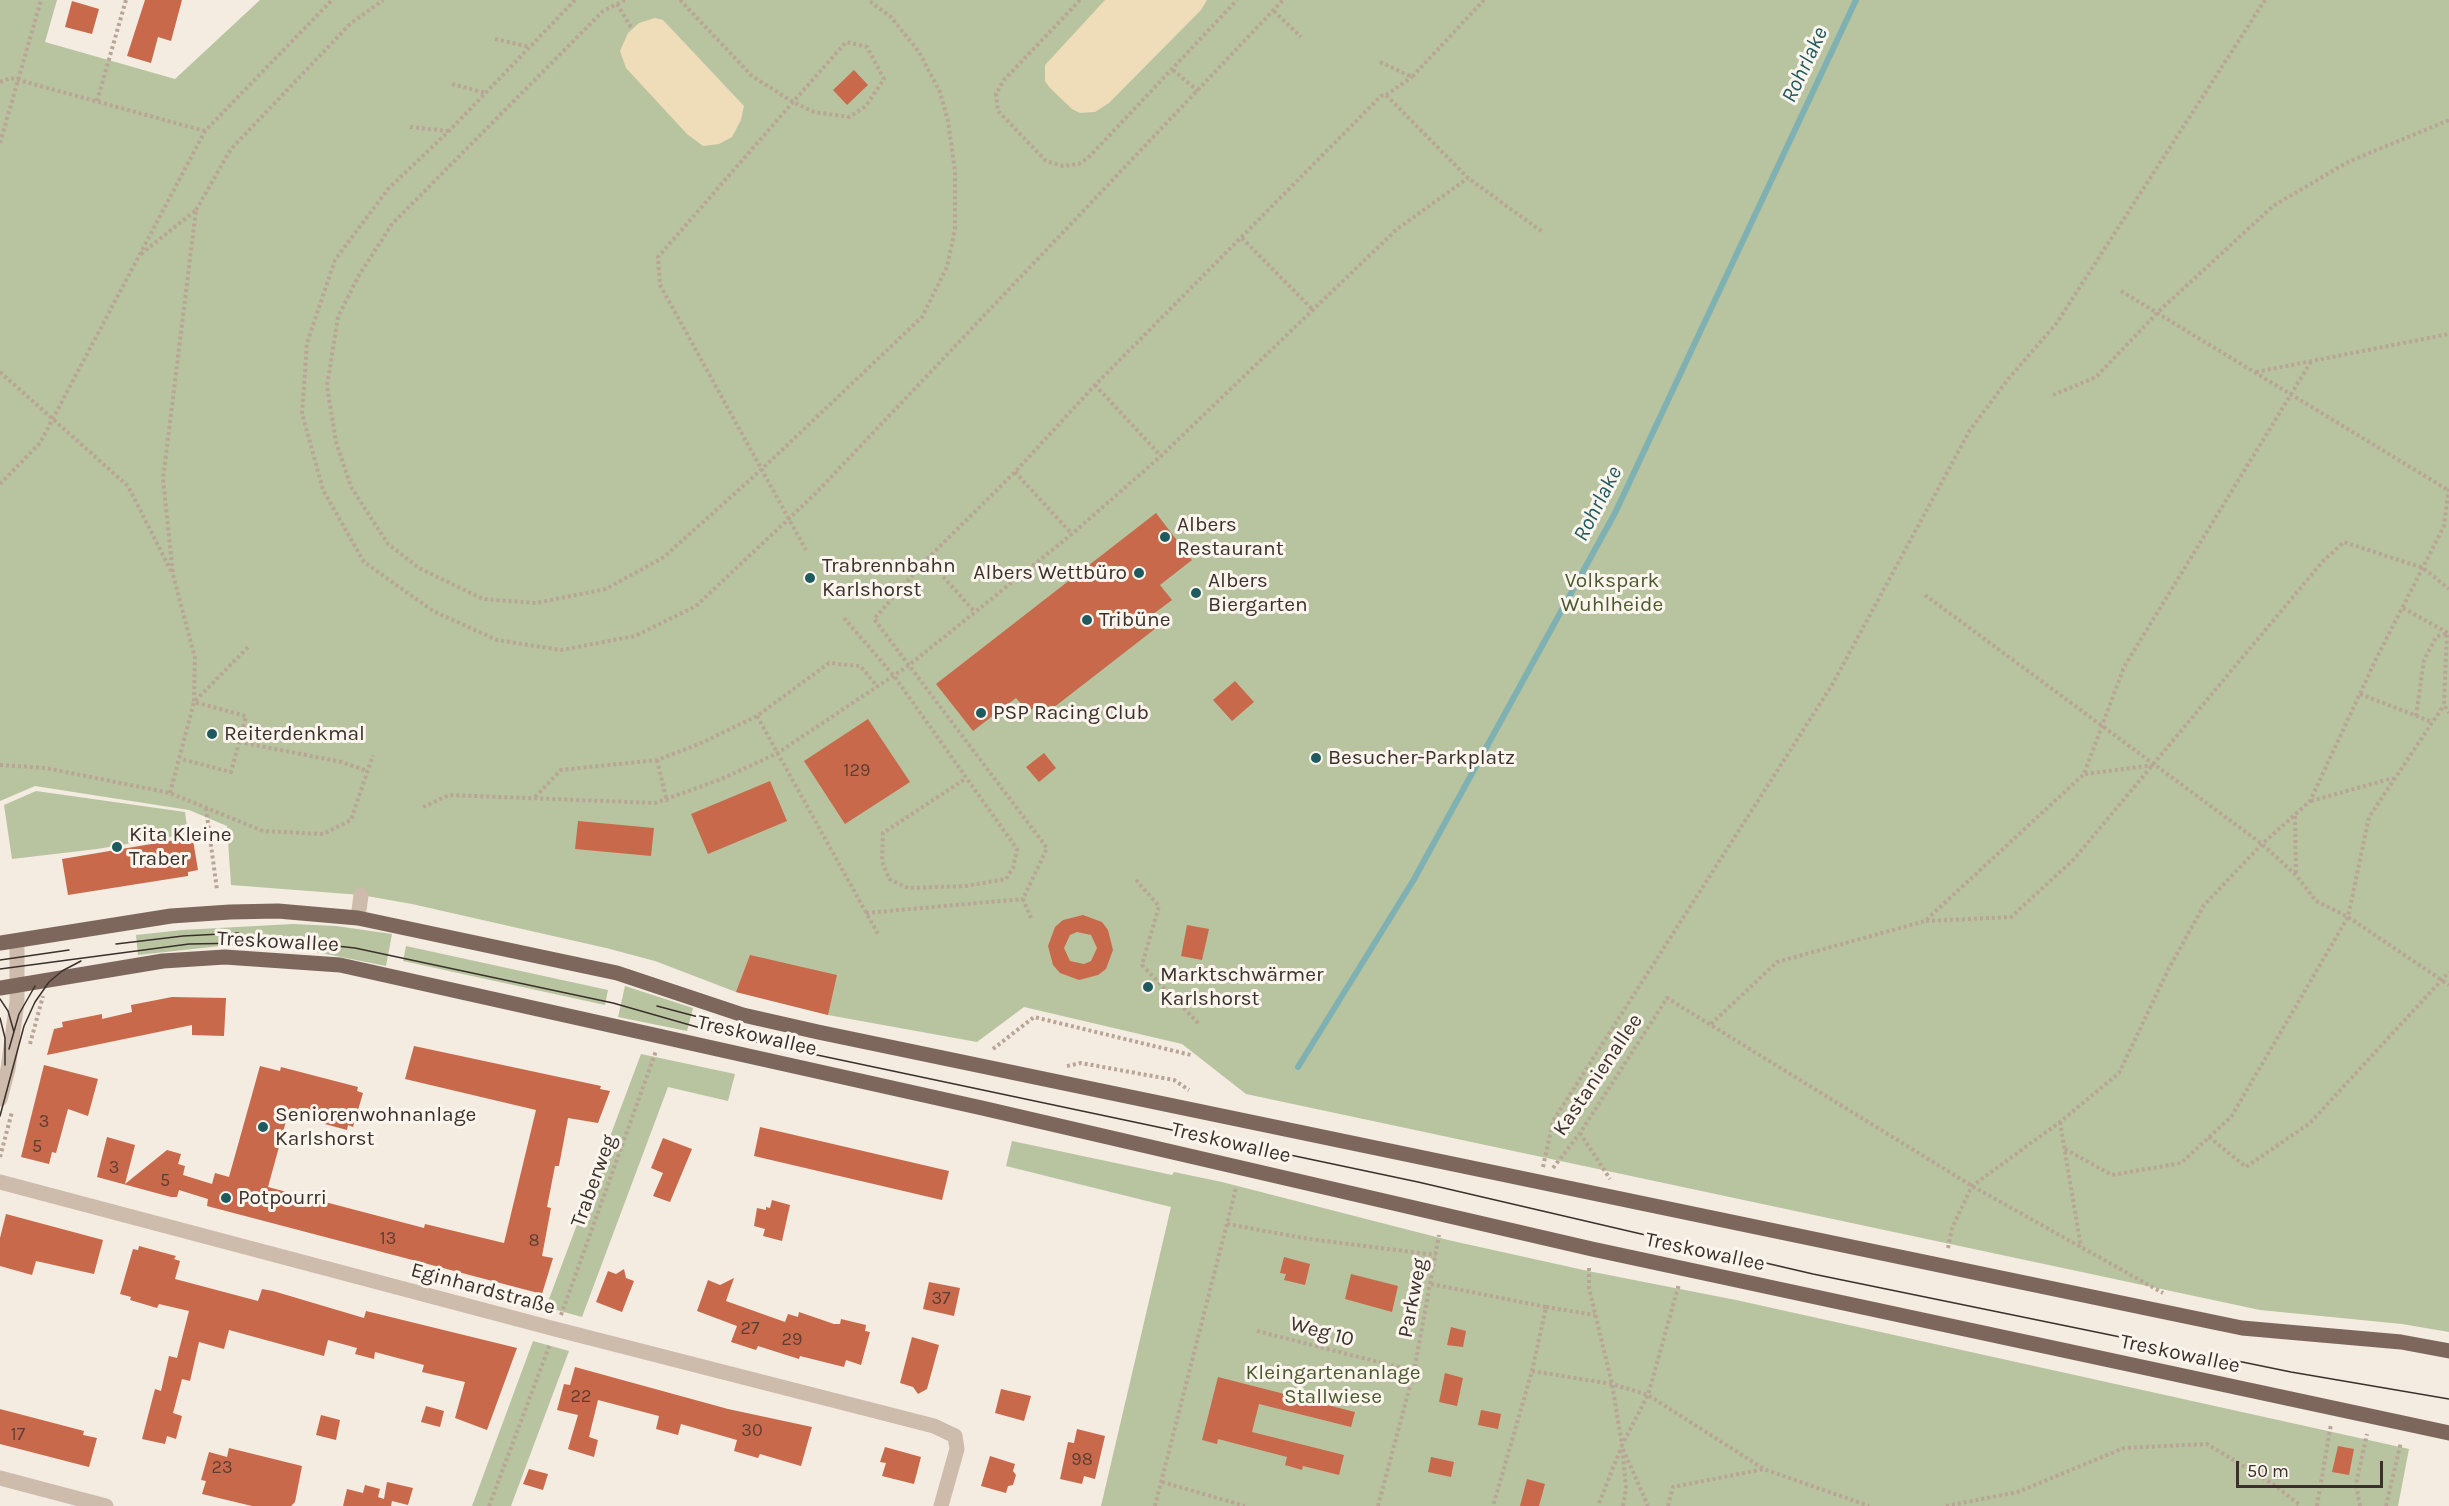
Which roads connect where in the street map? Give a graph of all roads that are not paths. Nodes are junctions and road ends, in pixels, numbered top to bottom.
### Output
1 (361, 895) dead end
2 (358, 918) junction
3 (17, 941) junction
4 (0, 943) edge
5 (18, 985) junction
6 (0, 988) edge
7 (0, 1099) edge
8 (0, 1182) edge
9 (2449, 1350) edge
10 (2449, 1433) edge
11 (0, 1478) edge
12 (106, 1506) edge
13 (941, 1506) edge

1 - 2 street
2 - 3 main road, Treskowallee
2 - 9 main road, Treskowallee
3 - 4 main road, Treskowallee
3 - 5 street
5 - 6 main road, Treskowallee
5 - 7 street
5 - 10 main road, Treskowallee
8 - 13 street, Eginhardstraße
11 - 12 street

